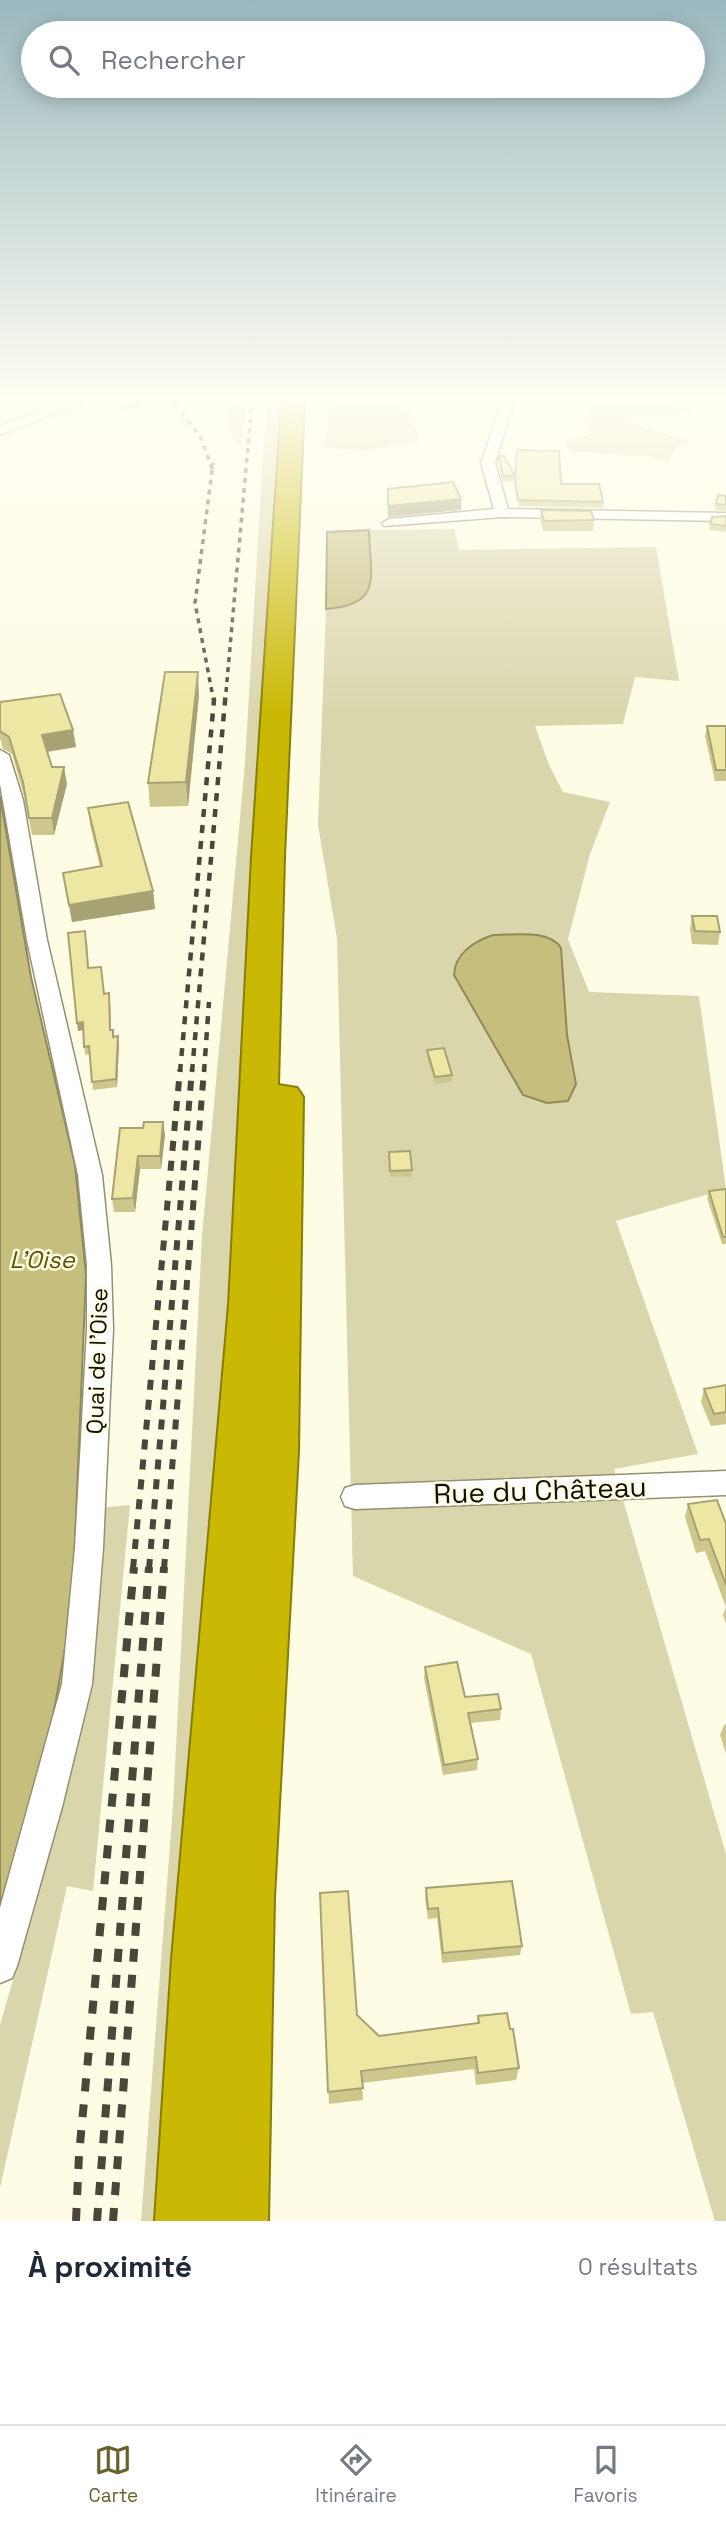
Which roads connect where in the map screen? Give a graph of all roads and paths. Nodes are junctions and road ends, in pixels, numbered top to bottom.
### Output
1 (287, 506) edge
2 (304, 506) edge
3 (500, 506) edge
4 (502, 513) junction
5 (726, 517) edge
6 (389, 523) dead end
7 (0, 755) edge
8 (726, 1483) edge
9 (355, 1497) dead end
10 (0, 1966) edge
11 (187, 2221) edge
12 (236, 2221) edge

1 - 11 highway
2 - 12 highway
3 - 4 street
4 - 5 street
4 - 6 street
7 - 10 street, Quai de l'Oise
8 - 9 street, Rue du Château

